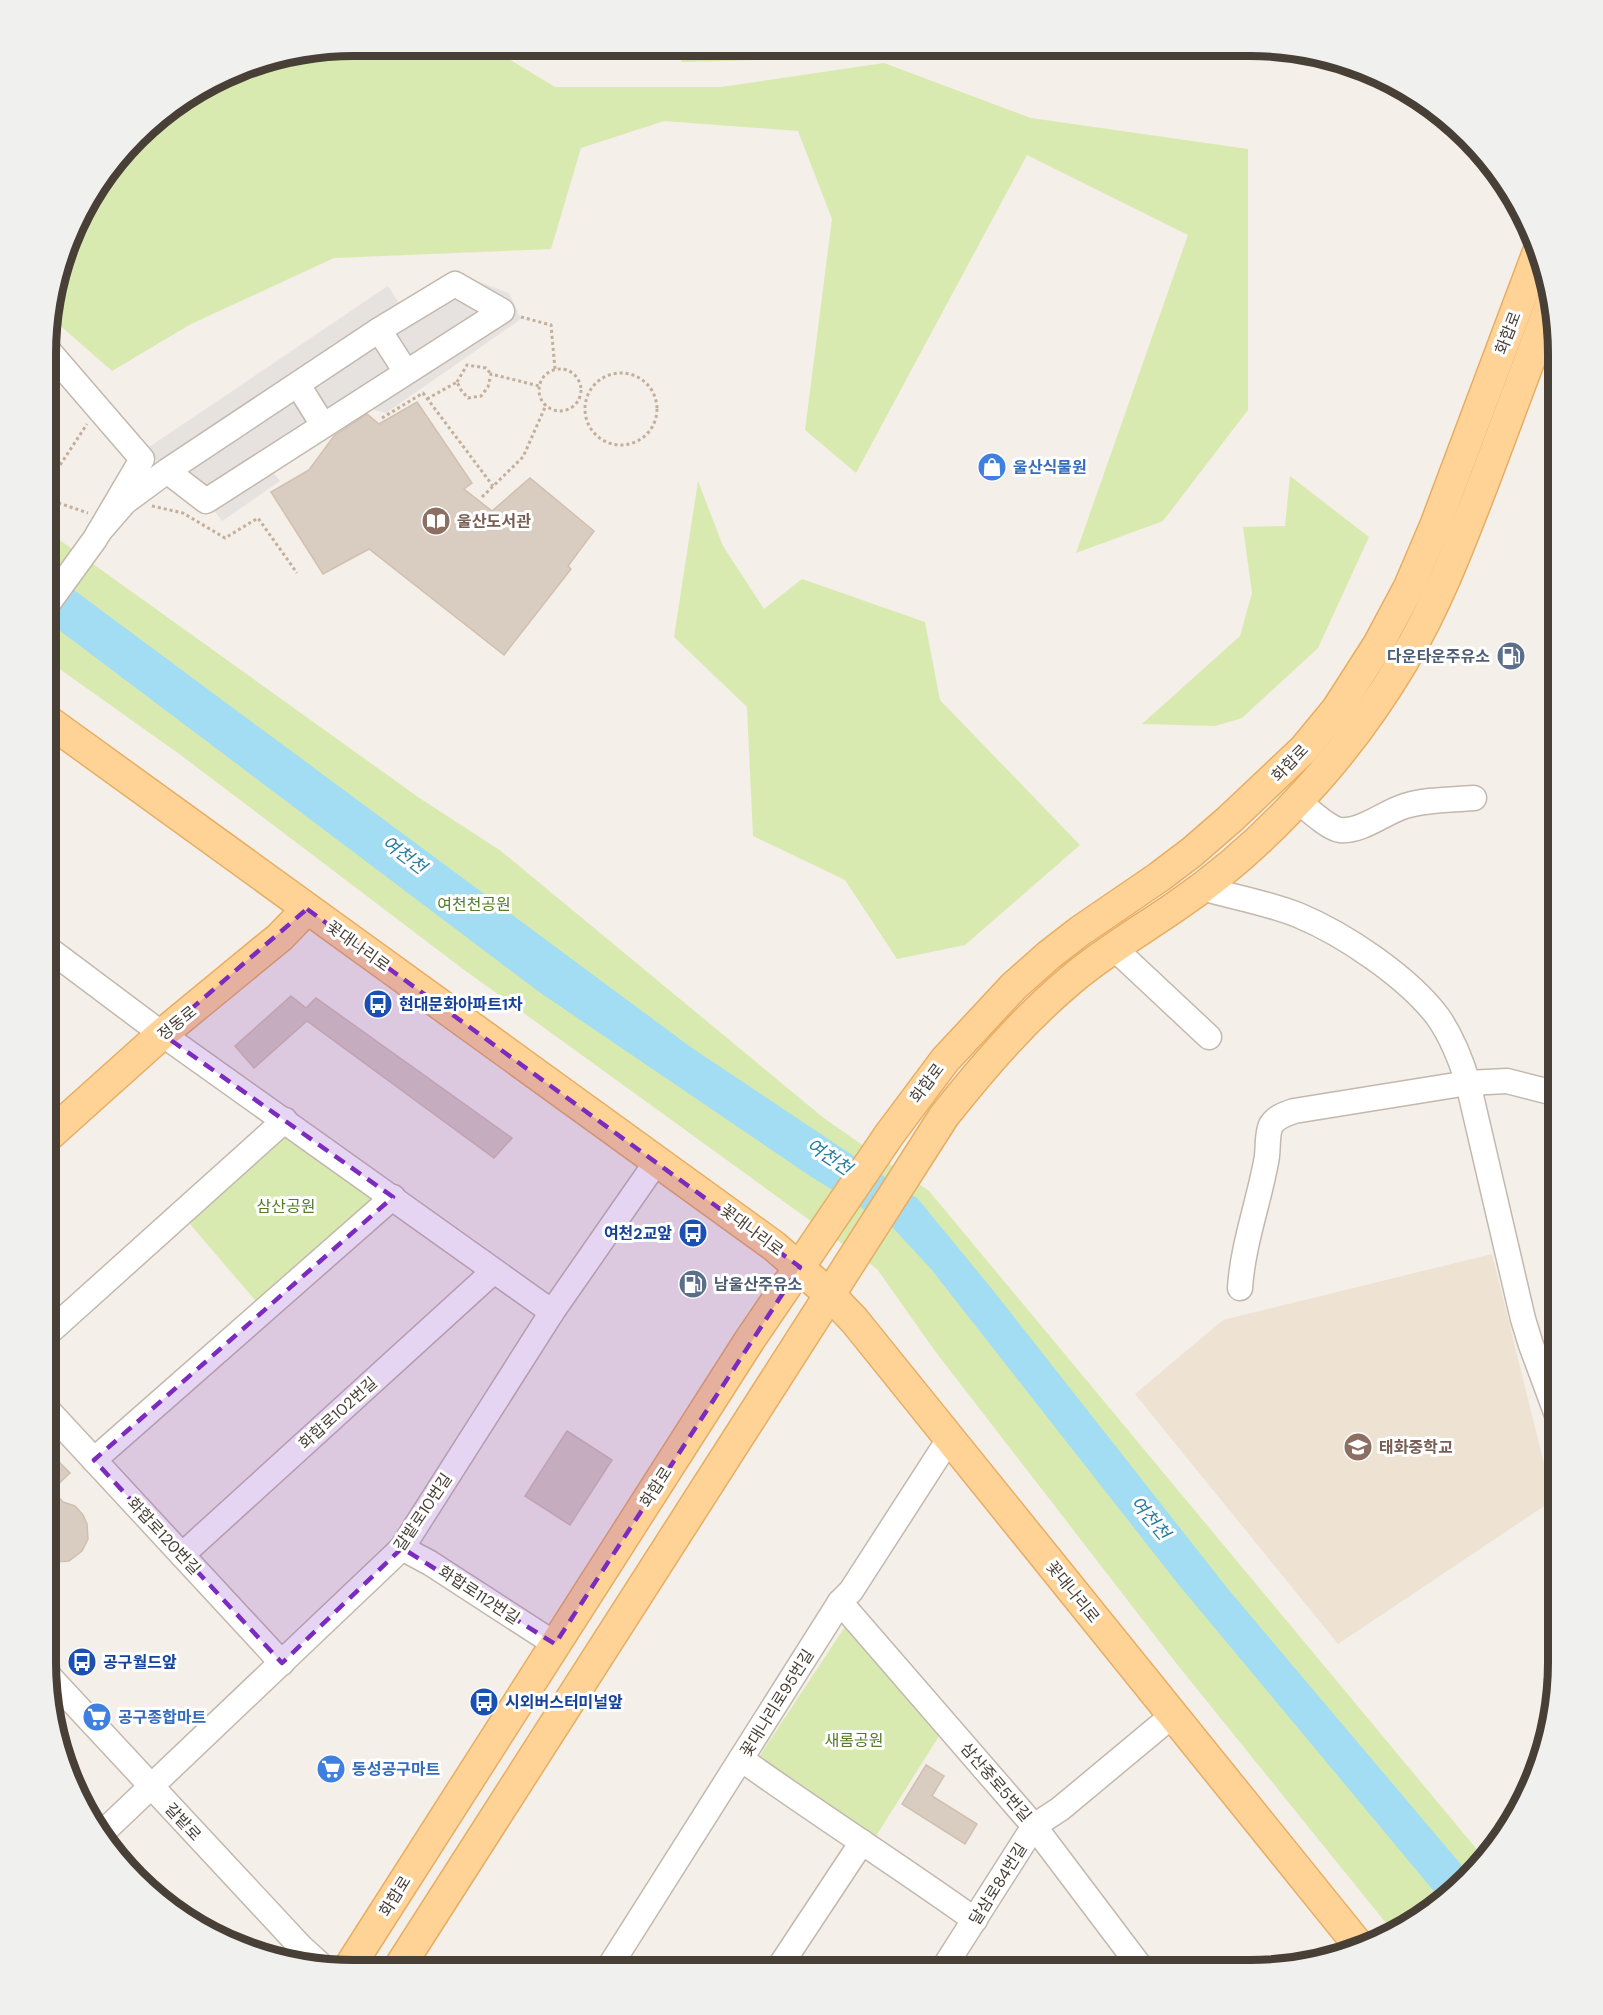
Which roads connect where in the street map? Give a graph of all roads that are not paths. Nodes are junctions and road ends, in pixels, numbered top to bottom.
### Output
1 (1534, 264) edge
2 (1545, 318) edge
3 (379, 330) junction
4 (56, 359) edge
5 (406, 372) junction
6 (298, 385) junction
7 (323, 425) junction
8 (167, 471) junction
9 (100, 530) junction
10 (56, 592) edge
11 (56, 727) edge
12 (1474, 798) dead end
13 (1298, 801) junction
14 (1202, 888) junction
15 (307, 909) junction
16 (1114, 948) junction
17 (56, 954) edge
18 (162, 1034) junction
19 (1209, 1037) dead end
20 (1468, 1083) junction
21 (1548, 1094) edge
22 (285, 1120) junction
23 (56, 1129) edge
24 (657, 1161) junction
25 (393, 1197) junction
26 (800, 1267) junction
27 (494, 1271) junction
28 (1240, 1288) dead end
29 (829, 1294) junction
30 (552, 1312) junction
31 (56, 1326) edge
32 (1548, 1391) edge
33 (56, 1420) edge
34 (949, 1438) junction
35 (94, 1460) junction
36 (402, 1548) junction
37 (182, 1555) junction
38 (840, 1602) junction
39 (555, 1644) junction
40 (282, 1663) junction
41 (56, 1684) edge
42 (1173, 1715) junction
43 (741, 1759) junction
44 (150, 1786) junction
45 (1034, 1826) junction
46 (107, 1828) edge
47 (862, 1842) junction
48 (975, 1920) junction
49 (1355, 1940) edge
50 (311, 1956) edge
51 (354, 1960) edge
52 (405, 1960) edge
53 (614, 1960) edge
54 (783, 1960) edge
55 (949, 1960) edge
56 (1132, 1960) edge

1 - 26 main road, 화합로
2 - 13 main road, 화합로
3 - 5 street
3 - 5 street
3 - 6 street
4 - 9 street
5 - 7 street
6 - 7 street
6 - 8 street
7 - 8 street
8 - 9 street
9 - 10 street
11 - 15 main road, 꽃대나리로
12 - 13 street
13 - 14 main road, 화합로
14 - 16 main road, 화합로
14 - 20 street
15 - 18 main road, 정동로
15 - 24 main road, 꽃대나리로
16 - 19 street
16 - 29 main road, 화합로
17 - 18 street
18 - 22 street
18 - 23 main road, 정동로
20 - 21 street
20 - 28 street
20 - 32 street
22 - 25 street
22 - 31 street
24 - 26 main road, 꽃대나리로
24 - 30 street, 갈밭로10번길
25 - 27 street
25 - 35 street
26 - 29 main road, 꽃대나리로
26 - 39 main road, 화합로
27 - 30 street
27 - 37 street, 화합로102번길
29 - 34 main road, 꽃대나리로
29 - 52 main road, 화합로
30 - 36 street, 갈밭로10번길
33 - 35 street, 화합로120번길
34 - 38 street, 꽃대나리로95번길
34 - 42 main road, 꽃대나리로
35 - 37 street, 화합로120번길
36 - 39 street, 화합로112번길
36 - 40 street, 갈밭로10번길
37 - 40 street, 화합로120번길
38 - 43 street, 꽃대나리로95번길
38 - 45 street, 삼산중로5번길
39 - 51 main road, 화합로
40 - 44 street, 갈밭로10번길
41 - 44 street, 갈밭로
42 - 45 street, 달삼로84번길
42 - 49 main road, 꽃대나리로
43 - 47 street
43 - 53 street, 꽃대나리로95번길
44 - 46 street, 갈밭로10번길
44 - 50 street, 갈밭로
45 - 48 street, 달삼로84번길
45 - 56 street, 삼산중로5번길
47 - 48 street
47 - 54 street
48 - 55 street, 달삼로84번길

